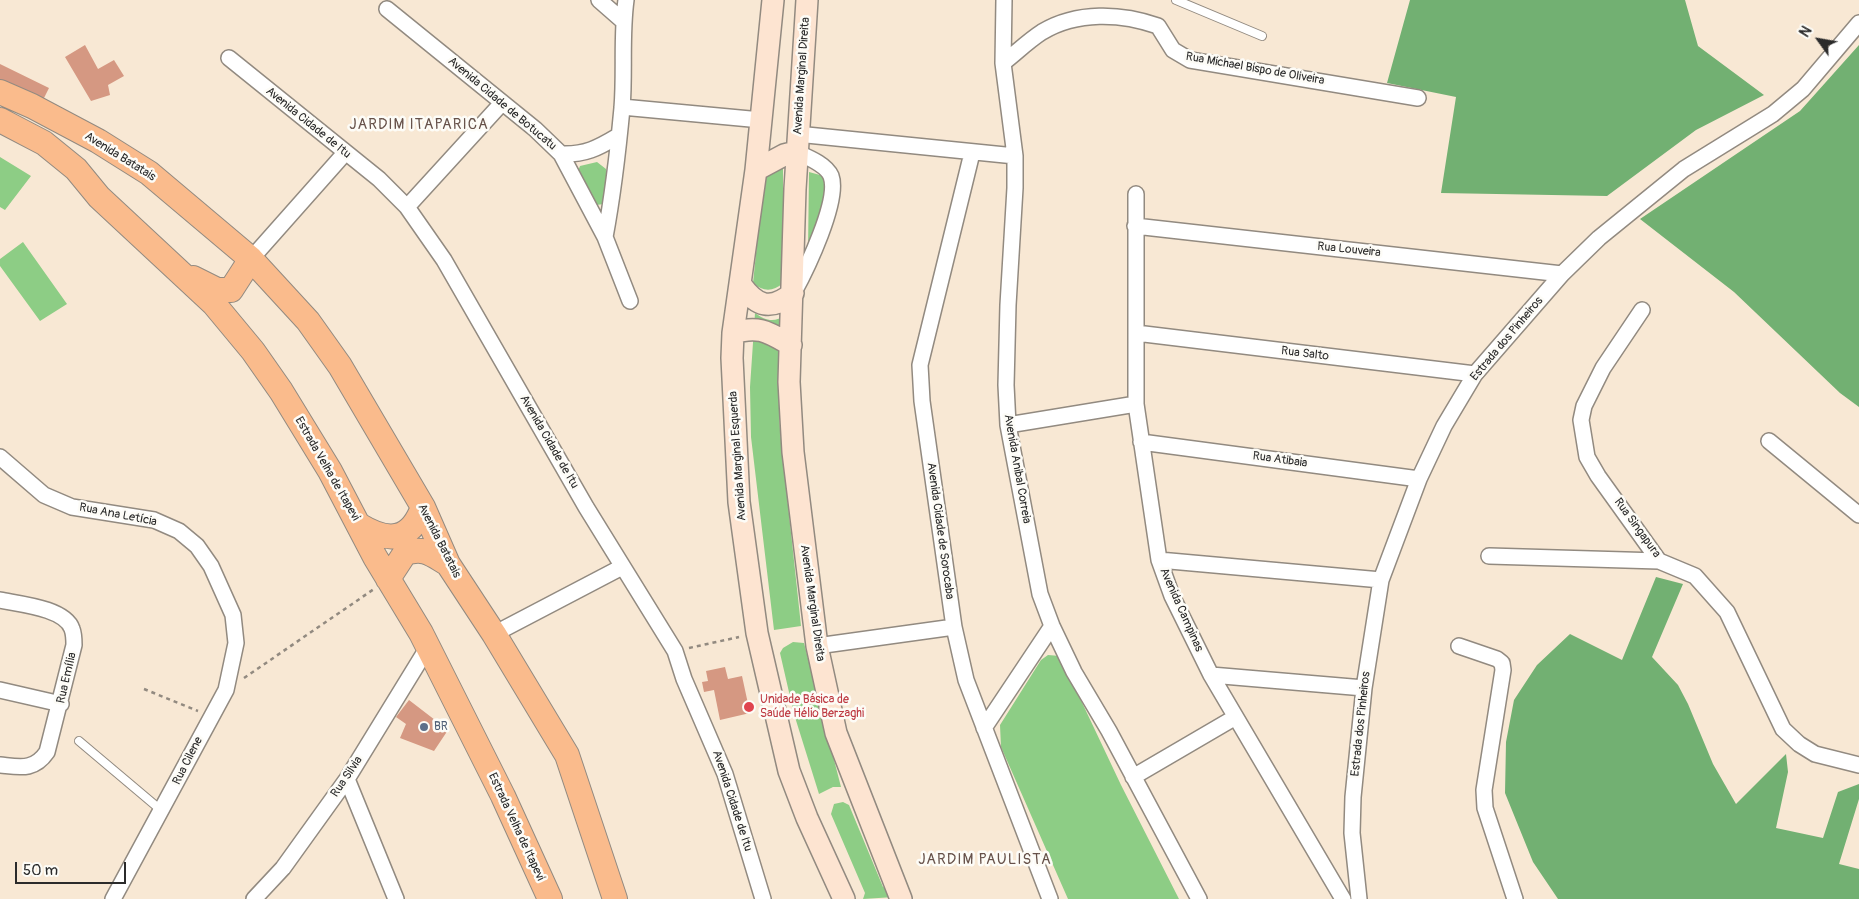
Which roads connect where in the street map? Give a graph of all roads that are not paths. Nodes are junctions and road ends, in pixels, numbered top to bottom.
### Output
1 (599, 0) edge
2 (626, 0) edge
3 (773, 0) edge
4 (807, 0) edge
5 (1004, 0) edge
6 (1176, 0) edge
7 (387, 9) dead end
8 (623, 20) junction
9 (1859, 23) edge
10 (1262, 36) dead end
11 (229, 58) dead end
12 (1003, 63) junction
13 (0, 92) edge
14 (1418, 98) dead end
15 (502, 103) junction
16 (622, 107) junction
17 (0, 120) edge
18 (761, 120) junction
19 (618, 136) junction
20 (797, 143) junction
21 (345, 153) junction
22 (972, 153) junction
23 (561, 154) junction
24 (1015, 156) junction
25 (756, 170) junction
26 (1136, 194) dead end
27 (407, 207) junction
28 (1135, 226) junction
29 (605, 237) junction
30 (251, 259) junction
31 (181, 272) junction
32 (1562, 274) junction
33 (741, 285) junction
34 (793, 294) junction
35 (630, 301) dead end
36 (1642, 310) dead end
37 (733, 333) junction
38 (1136, 333) junction
39 (791, 345) junction
40 (1475, 374) junction
41 (1136, 404) junction
42 (1008, 425) junction
43 (1770, 441) dead end
44 (1141, 442) junction
45 (0, 457) edge
46 (1419, 479) junction
47 (423, 508) junction
48 (1859, 515) edge
49 (359, 525) junction
50 (1489, 556) dead end
51 (1159, 560) junction
52 (1659, 561) junction
53 (448, 564) junction
54 (622, 567) junction
55 (388, 579) junction
56 (1381, 580) junction
57 (0, 600) edge
58 (233, 614) joint
59 (1052, 626) junction
60 (954, 627) junction
61 (494, 634) junction
62 (817, 646) junction
63 (1459, 646) dead end
64 (428, 647) junction
65 (1211, 675) junction
66 (1364, 688) junction
67 (0, 690) edge
68 (61, 704) junction
69 (1234, 718) junction
70 (984, 728) junction
71 (79, 741) dead end
72 (0, 765) edge
73 (1859, 765) edge
74 (1133, 777) junction
75 (347, 779) junction
76 (162, 811) junction
77 (1516, 897) edge
78 (113, 899) edge
79 (254, 899) edge
80 (396, 899) edge
81 (550, 899) edge
82 (615, 899) edge
83 (763, 899) edge
84 (844, 899) edge
85 (901, 899) edge
86 (1050, 899) edge
87 (1199, 899) edge
88 (1343, 899) edge
89 (1358, 899) edge

1 - 8 street
2 - 8 street
3 - 18 main road, Avenida Marginal Esquerda
4 - 20 main road, Avenida Marginal Direita
5 - 12 street, Avenida Anibal Correia
6 - 10 lane
7 - 15 street, Avenida Cidade de Botucatu
8 - 16 street
9 - 32 street, Estrada dos Pinheiros
11 - 21 street, Avenida Cidade de Itu
12 - 14 street, Rua Michael Bispo de Oliveira
12 - 24 street, Avenida Anibal Correia
13 - 30 main road, Avenida Batatais
15 - 23 street, Avenida Cidade de Botucatu
15 - 27 street
16 - 18 street
16 - 19 street
17 - 31 main road, Estrada Velha de Itapevi
18 - 25 main road, Avenida Marginal Esquerda
19 - 23 street
19 - 29 street
20 - 22 street
20 - 25 main road
20 - 34 main road, Avenida Marginal Direita
20 - 34 street, Avenida Marginal Direita
21 - 27 street, Avenida Cidade de Itu
21 - 30 street
22 - 24 street
22 - 60 street, Avenida Cidade de Sorocaba
23 - 29 street, Avenida Cidade de Botucatu
24 - 42 street, Avenida Anibal Correia
25 - 33 main road, Avenida Marginal Esquerda
26 - 28 street, Avenida Campinas
27 - 54 street, Avenida Cidade de Itu
28 - 32 street, Rua Louveira
28 - 38 street, Avenida Campinas
29 - 35 street, Avenida Cidade de Botucatu
30 - 31 main road
30 - 47 main road, Avenida Batatais
31 - 49 main road, Estrada Velha de Itapevi
32 - 40 street, Estrada dos Pinheiros
33 - 34 main road
33 - 37 main road, Avenida Marginal Esquerda
34 - 39 main road, Avenida Marginal Direita
36 - 52 street, Rua Singapura
37 - 39 main road
37 - 84 main road, Avenida Marginal Esquerda
38 - 40 street, Rua Salto
38 - 41 street, Avenida Campinas
39 - 62 main road, Avenida Marginal Direita
40 - 46 street, Estrada dos Pinheiros
41 - 42 street
41 - 44 street, Avenida Campinas
42 - 59 street, Avenida Anibal Correia
43 - 48 street
44 - 46 street, Rua Atibaia
44 - 51 street, Avenida Campinas
45 - 58 street, Rua Ana Letícia
46 - 56 street, Estrada dos Pinheiros
47 - 49 main road
47 - 53 main road, Avenida Batatais
49 - 55 main road, Estrada Velha de Itapevi
50 - 52 street
51 - 56 street
51 - 65 street, Avenida Campinas
52 - 73 street, Rua Singapura
53 - 55 main road
53 - 61 main road, Avenida Batatais
54 - 61 street
54 - 83 street, Avenida Cidade de Itu
55 - 64 main road, Estrada Velha de Itapevi
56 - 66 street, Estrada dos Pinheiros
57 - 68 street, Rua Emília
58 - 76 street, Rua Cilene
59 - 70 street
59 - 74 street, Avenida Anibal Correia
60 - 62 street
60 - 70 street, Avenida Cidade de Sorocaba
61 - 82 main road, Avenida Batatais
62 - 85 main road, Avenida Marginal Direita
63 - 77 street
64 - 75 street, Rua Silvia
64 - 81 main road, Estrada Velha de Itapevi
65 - 66 street
65 - 69 street, Avenida Campinas
66 - 89 street, Estrada dos Pinheiros
67 - 68 street
68 - 72 street, Rua Emília
69 - 74 street
69 - 88 street, Avenida Campinas
70 - 86 street, Avenida Cidade de Sorocaba
71 - 76 lane
74 - 87 street, Avenida Anibal Correia
75 - 79 street, Rua Silvia
75 - 80 street
76 - 78 street, Rua Cilene

